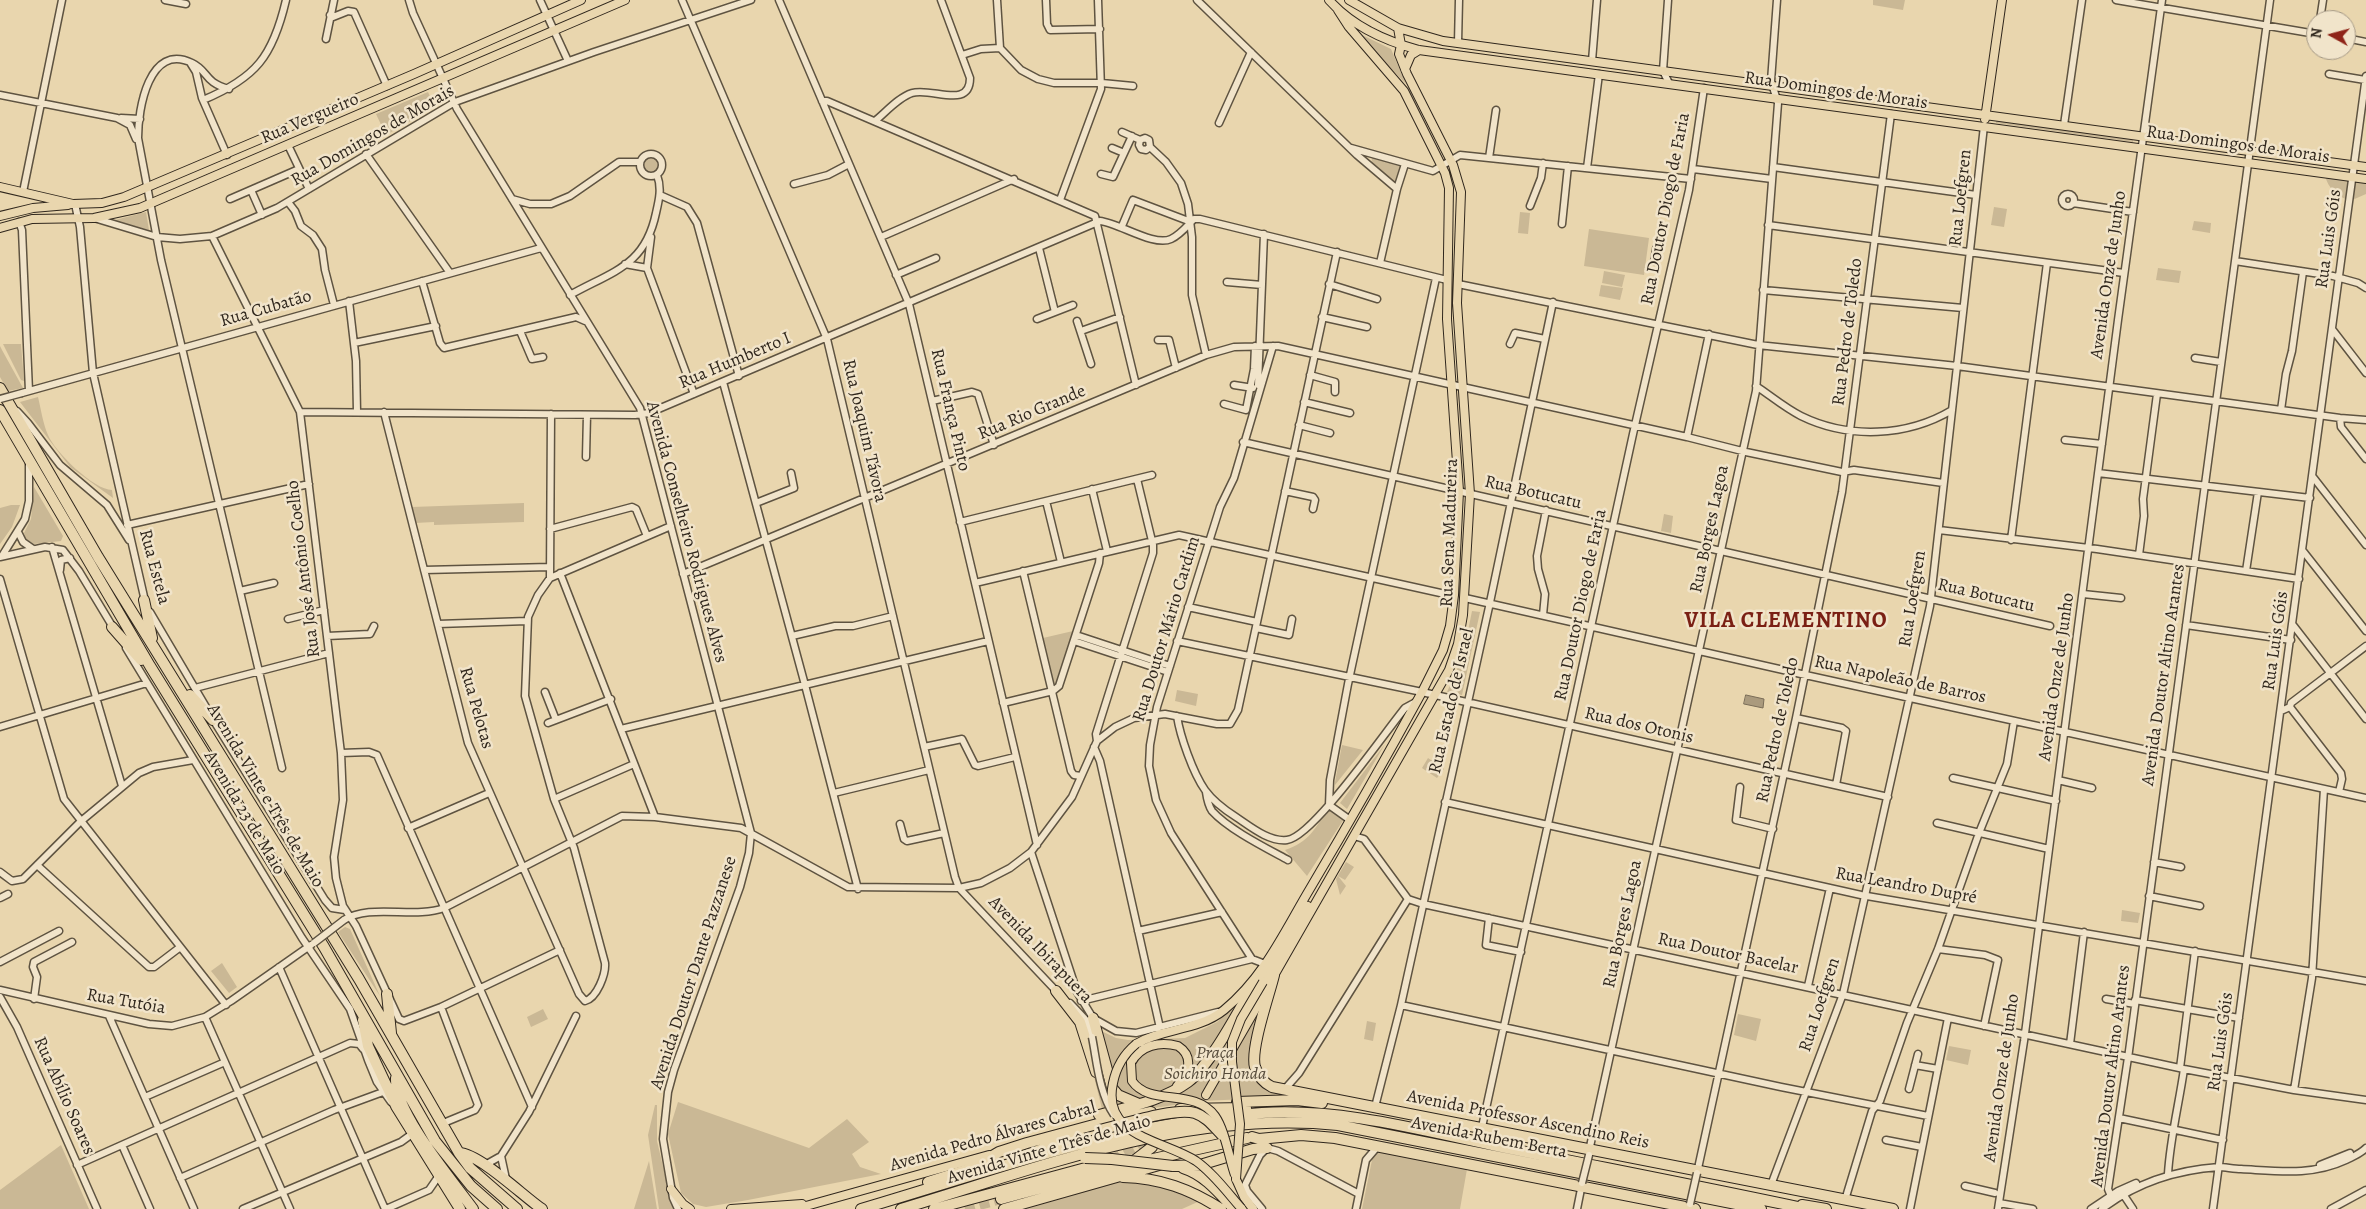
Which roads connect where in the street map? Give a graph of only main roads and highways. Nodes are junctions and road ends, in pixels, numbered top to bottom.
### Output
1 (581, 0) edge
2 (625, 0) edge
3 (1329, 0) edge
4 (1349, 0) edge
5 (2002, 0) edge
6 (1338, 10) junction
7 (1398, 28) junction
8 (1458, 43) junction
9 (1401, 45) junction
10 (1419, 50) junction
11 (1443, 54) junction
12 (1405, 70) junction
13 (1986, 115) junction
14 (1984, 126) junction
15 (2366, 167) edge
16 (2366, 179) edge
17 (0, 187) edge
18 (74, 204) junction
19 (2, 214) edge
20 (19, 222) junction
21 (0, 228) edge
22 (0, 388) edge
23 (0, 410) edge
24 (144, 600) road end
25 (112, 627) road end
26 (154, 646) junction
27 (150, 666) junction
28 (180, 687) junction
29 (213, 720) road end
30 (1327, 883) junction
31 (1263, 972) junction
32 (1274, 975) junction
33 (1056, 991) road end
34 (387, 994) road end
35 (363, 1016) junction
36 (1093, 1018) road end
37 (391, 1036) junction
38 (396, 1074) junction
39 (1101, 1087) junction
40 (1113, 1090) junction
41 (1171, 1092) junction
42 (1206, 1095) dead end
43 (1139, 1104) junction
44 (1360, 1104) junction
45 (1202, 1107) junction
46 (1264, 1112) junction
47 (1098, 1116) junction
48 (1207, 1122) junction
49 (1074, 1132) junction
50 (1378, 1133) junction
51 (1222, 1135) junction
52 (1252, 1137) junction
53 (1214, 1146) junction
54 (1152, 1147) dead end
55 (1267, 1148) road end
56 (999, 1152) junction
57 (459, 1153) junction
58 (1072, 1158) junction
59 (1104, 1164) tunnel mouth
60 (1131, 1164) junction
61 (1174, 1166) junction
62 (986, 1172) junction
63 (1112, 1177) junction
64 (1236, 1179) junction
65 (671, 1189) road end
66 (970, 1198) junction
67 (821, 1203) junction
68 (1002, 1204) edge
69 (1790, 1205) junction
70 (1691, 1207) edge
71 (461, 1208) edge
72 (1244, 1208) edge
73 (473, 1209) edge
74 (497, 1209) edge
75 (517, 1209) edge
76 (542, 1209) edge
77 (690, 1209) edge
78 (731, 1209) edge
79 (795, 1209) edge
80 (853, 1209) edge
81 (861, 1209) edge
82 (901, 1209) edge
83 (934, 1209) edge
84 (946, 1209) edge
85 (1221, 1209) edge
86 (1761, 1209) edge
87 (1807, 1209) edge
88 (1826, 1209) edge
89 (1894, 1209) edge

1 - 18 main road, Rua Vergueiro
2 - 20 main road, Rua Vergueiro
3 - 6 main road, Rua Domingos de Morais
4 - 7 main road, Rua Domingos de Morais
5 - 13 main road, Rua Loefgren
6 - 9 main road, Rua Domingos de Morais
6 - 31 main road, Rua Sena Madureira
7 - 8 main road, Rua Domingos de Morais
7 - 9 main road, Rua Sena Madureira
8 - 11 main road
8 - 13 main road, Rua Domingos de Morais
9 - 10 main road, Rua Domingos de Morais
9 - 12 main road, Rua Sena Madureira
10 - 11 main road, Rua Domingos de Morais
10 - 12 main road
11 - 14 main road, Rua Domingos de Morais
12 - 30 main road, Rua Sena Madureira
13 - 14 main road, Rua Loefgren
13 - 15 main road, Rua Domingos de Morais
14 - 16 main road, Rua Domingos de Morais
17 - 18 main road, Rua Vergueiro
18 - 19 main road
19 - 20 main road
20 - 21 main road, Rua Vergueiro
22 - 26 highway, Avenida Vinte e Três de Maio
23 - 27 highway, Avenida Vinte e Três de Maio
24 - 26 highway
25 - 27 highway
26 - 28 highway, Avenida Vinte e Três de Maio
27 - 35 highway, Avenida Vinte e Três de Maio
28 - 29 highway
28 - 37 highway, Avenida Vinte e Três de Maio
30 - 31 main road
30 - 32 main road, Rua Sena Madureira
31 - 41 highway
31 - 64 main road, bridge
31 - 72 main road, bridge
32 - 42 main road, Rua Sena Madureira
32 - 44 highway
33 - 39 highway
34 - 37 highway
35 - 38 highway, Avenida Vinte e Três de Maio
35 - 71 highway
36 - 40 highway
37 - 57 highway, Avenida Vinte e Três de Maio
38 - 73 highway
38 - 74 highway, Avenida Vinte e Três de Maio
39 - 40 highway
39 - 47 highway
40 - 43 highway
41 - 43 highway
41 - 51 main road, bridge
43 - 47 highway
44 - 45 highway, Avenida Professor Ascendino Reis
44 - 89 highway, Avenida Professor Ascendino Reis
45 - 46 highway
45 - 49 highway, Avenida Pedro Álvares Cabral
46 - 48 highway, Avenida Rubem Berta
46 - 69 highway, Avenida Rubem Berta
47 - 49 highway
48 - 50 highway, Avenida Rubem Berta
48 - 58 highway, Avenida Vinte e Três de Maio
48 - 62 highway, Avenida Vinte e Três de Maio
49 - 56 highway, Avenida Pedro Álvares Cabral
50 - 52 highway
50 - 86 highway, Avenida Rubem Berta
51 - 62 highway, bridge
51 - 64 main road, bridge
52 - 53 highway
52 - 70 highway
53 - 60 highway
53 - 63 highway
54 - 60 highway
55 - 61 highway
56 - 67 main road, Avenida Pedro Álvares Cabral
56 - 80 highway
57 - 75 highway, Avenida Vinte e Três de Maio
57 - 76 highway
58 - 61 highway, bridge
58 - 82 highway, Avenida Vinte e Três de Maio
59 - 66 highway
60 - 68 highway
61 - 72 highway
62 - 81 highway, Avenida Vinte e Três de Maio
63 - 68 highway
63 - 85 highway
64 - 72 main road
65 - 77 main road
66 - 83 highway
66 - 84 main road
67 - 78 main road
67 - 79 main road, Avenida Pedro Álvares Cabral
69 - 87 highway, Avenida Rubem Berta
69 - 88 highway

